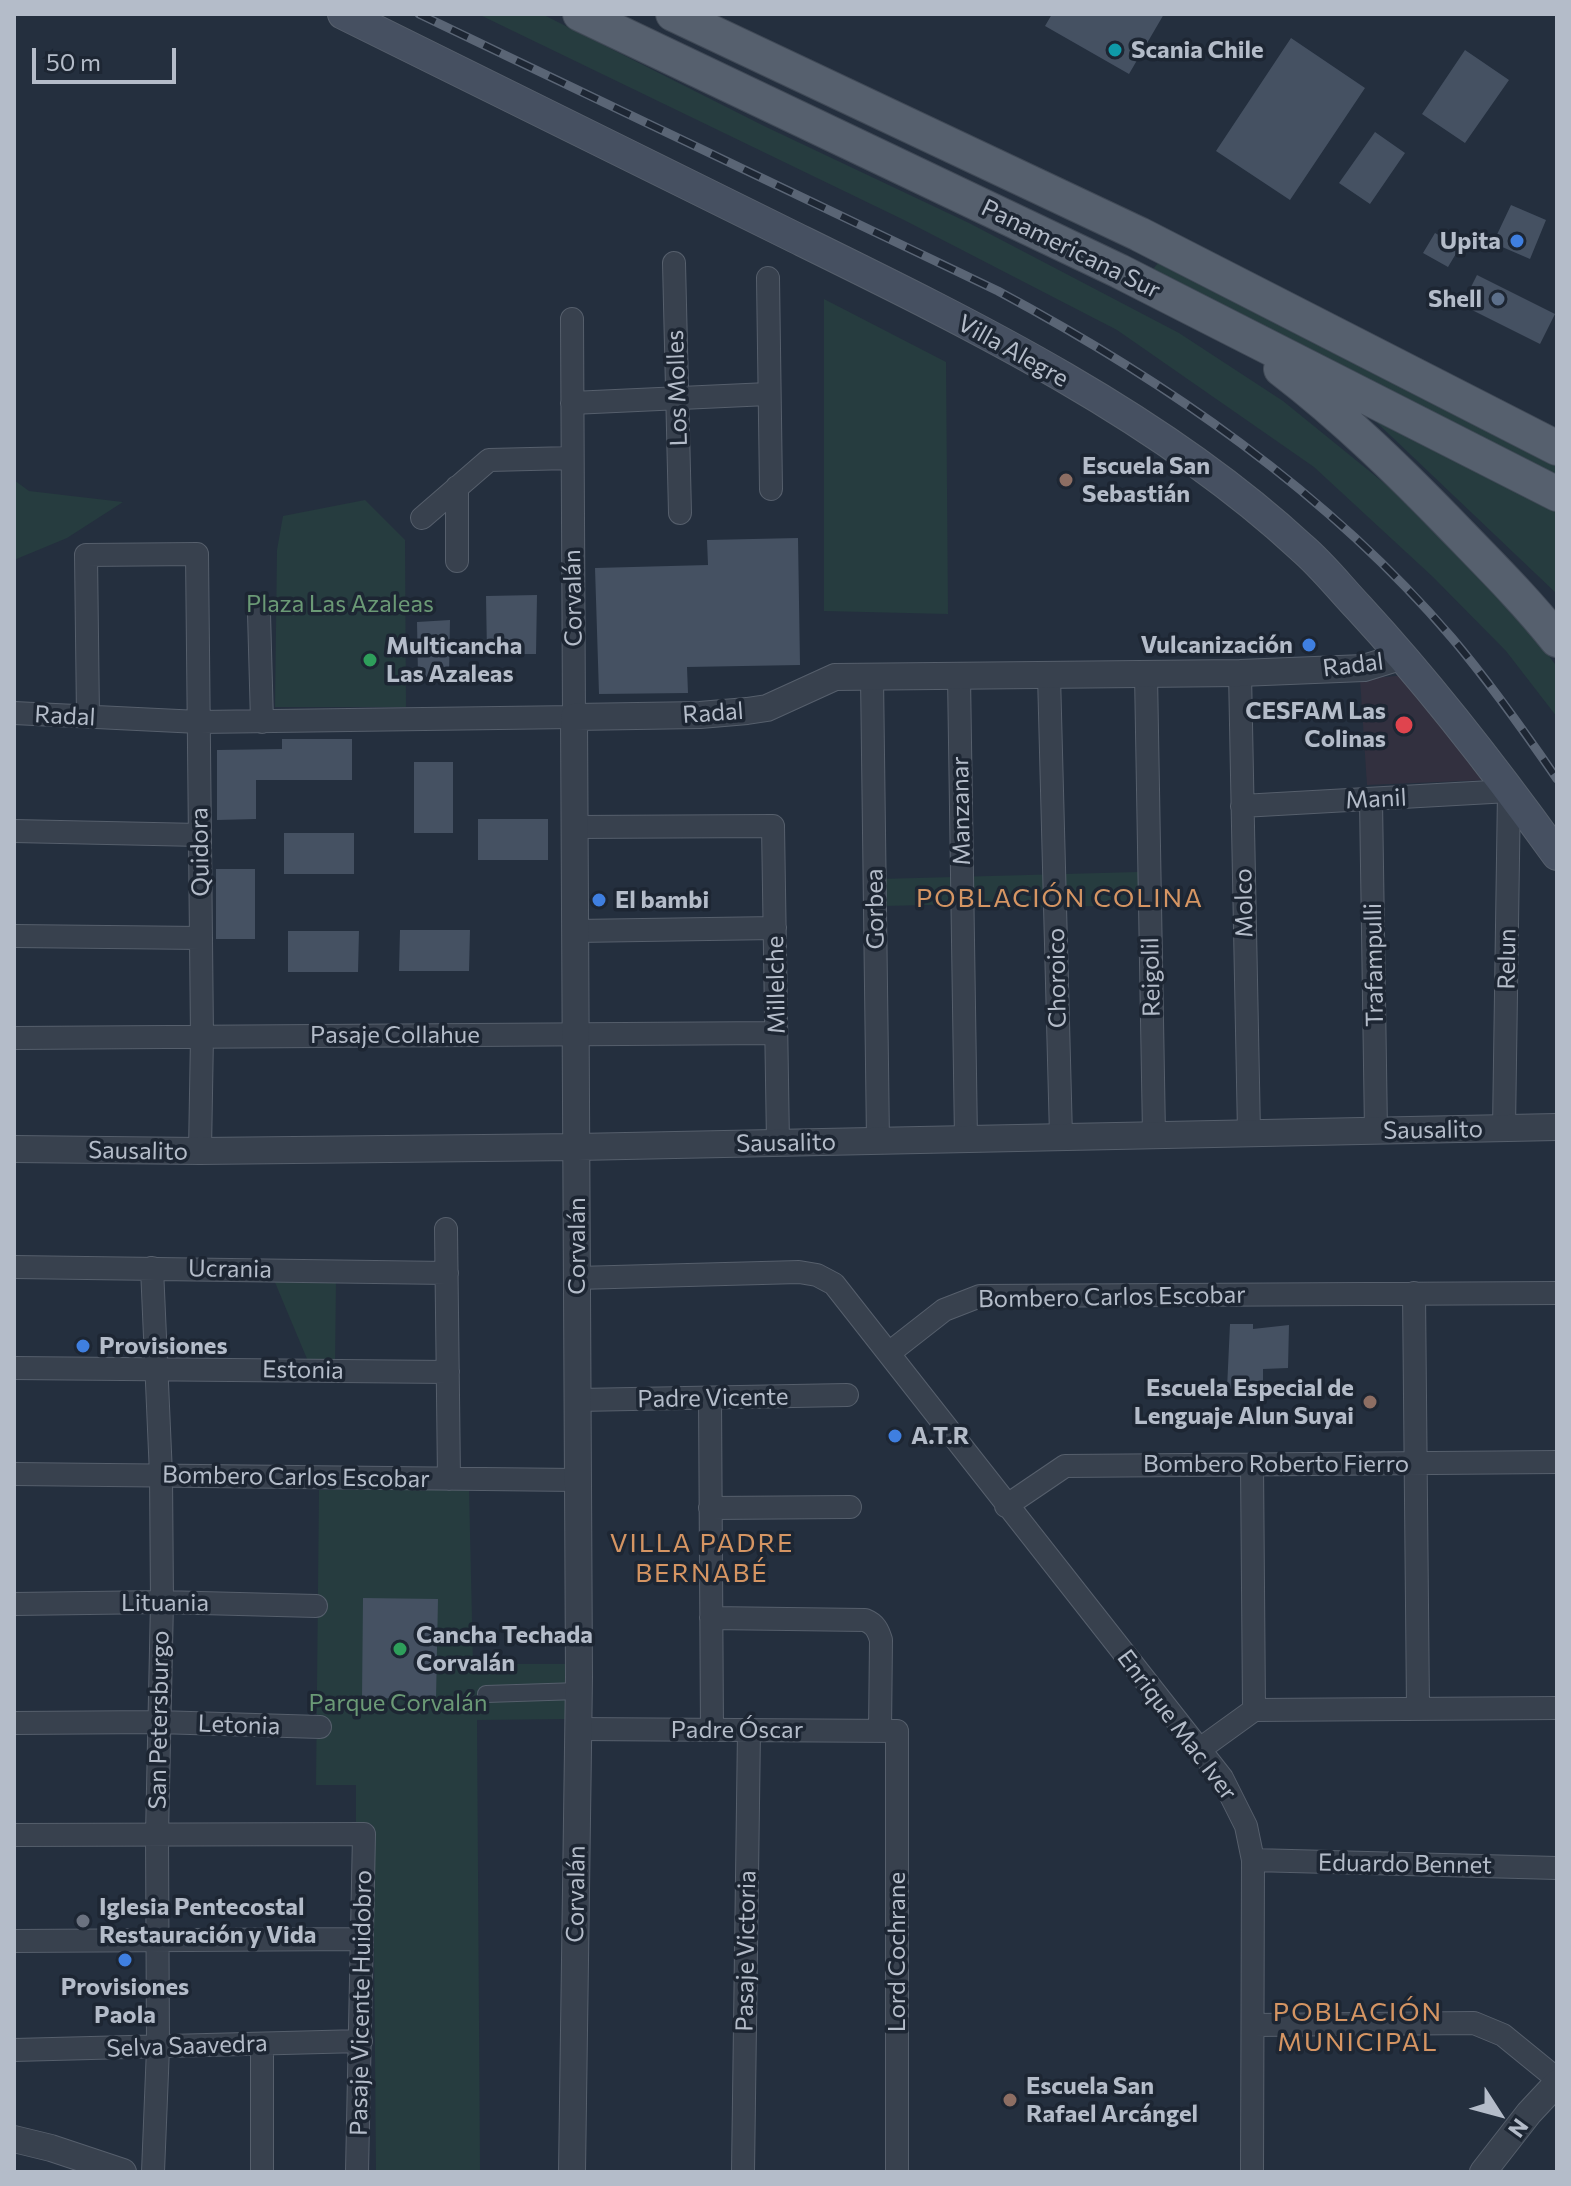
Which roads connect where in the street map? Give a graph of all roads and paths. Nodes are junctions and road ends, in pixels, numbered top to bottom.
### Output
1 (343, 14) edge
2 (580, 14) edge
3 (673, 14) edge
4 (1139, 234) junction
5 (674, 263) dead end
6 (1119, 271) junction
7 (768, 278) dead end
8 (572, 319) dead end
9 (1214, 319) junction
10 (768, 394) junction
11 (677, 398) junction
12 (572, 403) junction
13 (1557, 448) edge
14 (572, 458) junction
15 (457, 487) junction
16 (771, 489) dead end
17 (1557, 494) edge
18 (680, 513) dead end
19 (422, 518) dead end
20 (457, 561) dead end
21 (259, 613) dead end
22 (1557, 640) edge
23 (1403, 656) junction
24 (1240, 673) junction
25 (1146, 674) junction
26 (1049, 675) junction
27 (959, 676) junction
28 (872, 677) junction
29 (14, 713) edge
30 (88, 717) junction
31 (574, 717) junction
32 (199, 722) junction
33 (262, 722) junction
34 (1509, 791) junction
35 (1371, 800) junction
36 (1242, 806) junction
37 (575, 827) junction
38 (14, 831) edge
39 (200, 835) junction
40 (1557, 855) edge
41 (775, 928) junction
42 (576, 931) junction
43 (14, 936) edge
44 (201, 938) junction
45 (776, 1033) junction
46 (576, 1034) junction
47 (202, 1036) junction
48 (14, 1038) edge
49 (1557, 1127) edge
50 (1504, 1128) junction
51 (1376, 1131) junction
52 (1249, 1133) junction
53 (1154, 1135) junction
54 (1061, 1137) junction
55 (966, 1139) junction
56 (878, 1141) junction
57 (778, 1143) junction
58 (577, 1147) junction
59 (14, 1149) edge
60 (200, 1151) junction
61 (446, 1229) dead end
62 (14, 1267) edge
63 (152, 1268) junction
64 (447, 1273) junction
65 (577, 1278) junction
66 (1414, 1293) junction
67 (1557, 1293) edge
68 (889, 1353) junction
69 (14, 1368) edge
70 (155, 1368) junction
71 (448, 1372) junction
72 (847, 1395) dead end
73 (710, 1398) junction
74 (578, 1400) junction
75 (1557, 1462) edge
76 (1415, 1463) junction
77 (1252, 1464) junction
78 (14, 1474) edge
79 (161, 1475) junction
80 (449, 1479) junction
81 (577, 1480) junction
82 (1006, 1506) junction
83 (850, 1507) dead end
84 (710, 1508) junction
85 (162, 1602) junction
86 (14, 1604) edge
87 (316, 1606) dead end
88 (711, 1618) junction
89 (579, 1691) junction
90 (486, 1694) dead end
91 (1557, 1708) edge
92 (1418, 1709) junction
93 (1254, 1710) junction
94 (158, 1722) junction
95 (14, 1723) edge
96 (320, 1727) dead end
97 (578, 1729) junction
98 (712, 1730) junction
99 (749, 1730) junction
100 (888, 1731) junction
101 (1200, 1749) junction
102 (14, 1835) edge
103 (157, 1835) junction
104 (1253, 1860) junction
105 (1557, 1868) edge
106 (362, 1939) junction
107 (159, 1940) junction
108 (14, 1941) edge
109 (1253, 2025) junction
110 (361, 2041) junction
111 (262, 2044) junction
112 (158, 2048) junction
113 (14, 2050) edge
114 (1557, 2081) edge
115 (14, 2139) edge
116 (123, 2172) edge
117 (153, 2172) edge
118 (262, 2172) edge
119 (357, 2172) edge
120 (572, 2172) edge
121 (743, 2172) edge
122 (897, 2172) edge
123 (1252, 2172) edge
124 (1483, 2172) edge

1 - 23 main road, Villa Alegre
2 - 6 main road, Panamericana Sur
3 - 4 main road, Panamericana Sur
4 - 6 main road
4 - 13 main road, Panamericana Sur
5 - 11 street, Los Molles
6 - 9 main road, Panamericana Sur
7 - 10 street
8 - 12 street, Corvalán
9 - 17 main road, Panamericana Sur
9 - 22 main road
10 - 11 street
10 - 16 street
11 - 12 street
11 - 18 street, Los Molles
12 - 14 street, Corvalán
14 - 15 street
14 - 31 street, Corvalán
15 - 19 street
15 - 20 street
21 - 33 street
23 - 24 street, Radal
23 - 34 main road, Villa Alegre
24 - 25 street, Radal
24 - 36 street, Molco
25 - 26 street, Radal
25 - 53 street, Reigolil
26 - 27 street, Radal
26 - 54 street, Choroico
27 - 28 street, Radal
27 - 55 street, Manzanar
28 - 31 street, Radal
28 - 56 street, Gorbea
29 - 30 street, Radal
30 - 32 street, Radal
30 - 32 street, Quidora
31 - 33 street, Radal
31 - 37 street, Corvalán
32 - 33 street, Radal
32 - 39 street, Quidora
34 - 35 street, Manil
34 - 40 main road, Villa Alegre
34 - 50 street, Relun
35 - 36 street, Manil
35 - 51 street, Trafampulli
36 - 52 street, Molco
37 - 41 street, Millelche
37 - 42 street, Corvalán
38 - 39 street
39 - 44 street, Quidora
41 - 42 street
41 - 45 street, Millelche
42 - 46 street, Corvalán
43 - 44 street
44 - 47 street, Quidora
45 - 46 street, Pasaje Collahue
45 - 57 street, Millelche
46 - 47 street, Pasaje Collahue
46 - 58 street, Corvalán
47 - 48 street, Pasaje Collahue
47 - 60 street, Quidora
49 - 50 street, Sausalito
50 - 51 street, Sausalito
51 - 52 street, Sausalito
52 - 53 street, Sausalito
53 - 54 street, Sausalito
54 - 55 street, Sausalito
55 - 56 street, Sausalito
56 - 57 street, Sausalito
57 - 58 street, Sausalito
58 - 60 street, Sausalito
58 - 65 street, Corvalán
59 - 60 street, Sausalito
61 - 64 street
62 - 63 street, Ucrania
63 - 64 street, Ucrania
63 - 70 street, San Petersburgo
64 - 71 street
65 - 68 street
65 - 74 street, Corvalán
66 - 67 street, Bombero Carlos Escobar
66 - 68 street, Bombero Carlos Escobar
66 - 76 street
68 - 82 street, Enrique Mac Iver
69 - 70 street, Estonia
70 - 71 street, Estonia
70 - 79 street, San Petersburgo
71 - 80 street
72 - 73 street, Padre Vicente
73 - 74 street, Padre Vicente
73 - 84 street
74 - 81 street, Corvalán
75 - 76 street, Bombero Roberto Fierro
76 - 77 street, Bombero Roberto Fierro
76 - 92 street
77 - 82 street, Bombero Roberto Fierro
77 - 93 street
78 - 79 street, Bombero Carlos Escobar
79 - 80 street, Bombero Carlos Escobar
79 - 85 street, San Petersburgo
80 - 81 street, Bombero Carlos Escobar
81 - 89 street, Corvalán
82 - 101 street, Enrique Mac Iver
83 - 84 street
84 - 88 street
85 - 86 street, Lituania
85 - 87 street, Lituania
85 - 94 street, San Petersburgo
88 - 98 street
88 - 100 street, Lord Cochrane
89 - 90 street
89 - 97 street, Corvalán
91 - 92 street
92 - 93 street
93 - 101 street
94 - 95 street, Letonia
94 - 96 street, Letonia
94 - 103 street, San Petersburgo
97 - 98 street, Padre Óscar
97 - 120 street, Corvalán
98 - 99 street, Padre Óscar
99 - 100 street, Padre Óscar
99 - 121 street, Pasaje Victoria
100 - 122 street, Lord Cochrane
101 - 104 street, Enrique Mac Iver
102 - 103 street
103 - 106 street, Pasaje Vicente Huidobro
103 - 107 street, San Petersburgo
104 - 105 street, Eduardo Bennet
104 - 109 street, Enrique Mac Iver
106 - 107 street
106 - 110 street, Pasaje Vicente Huidobro
107 - 108 street
107 - 112 street, San Petersburgo
109 - 114 street
109 - 123 street, Enrique Mac Iver
110 - 111 street, Selva Saavedra
110 - 119 street, Pasaje Vicente Huidobro
111 - 112 street, Selva Saavedra
111 - 118 street
112 - 113 street, Selva Saavedra
112 - 117 street, San Petersburgo
114 - 124 street
115 - 116 street

